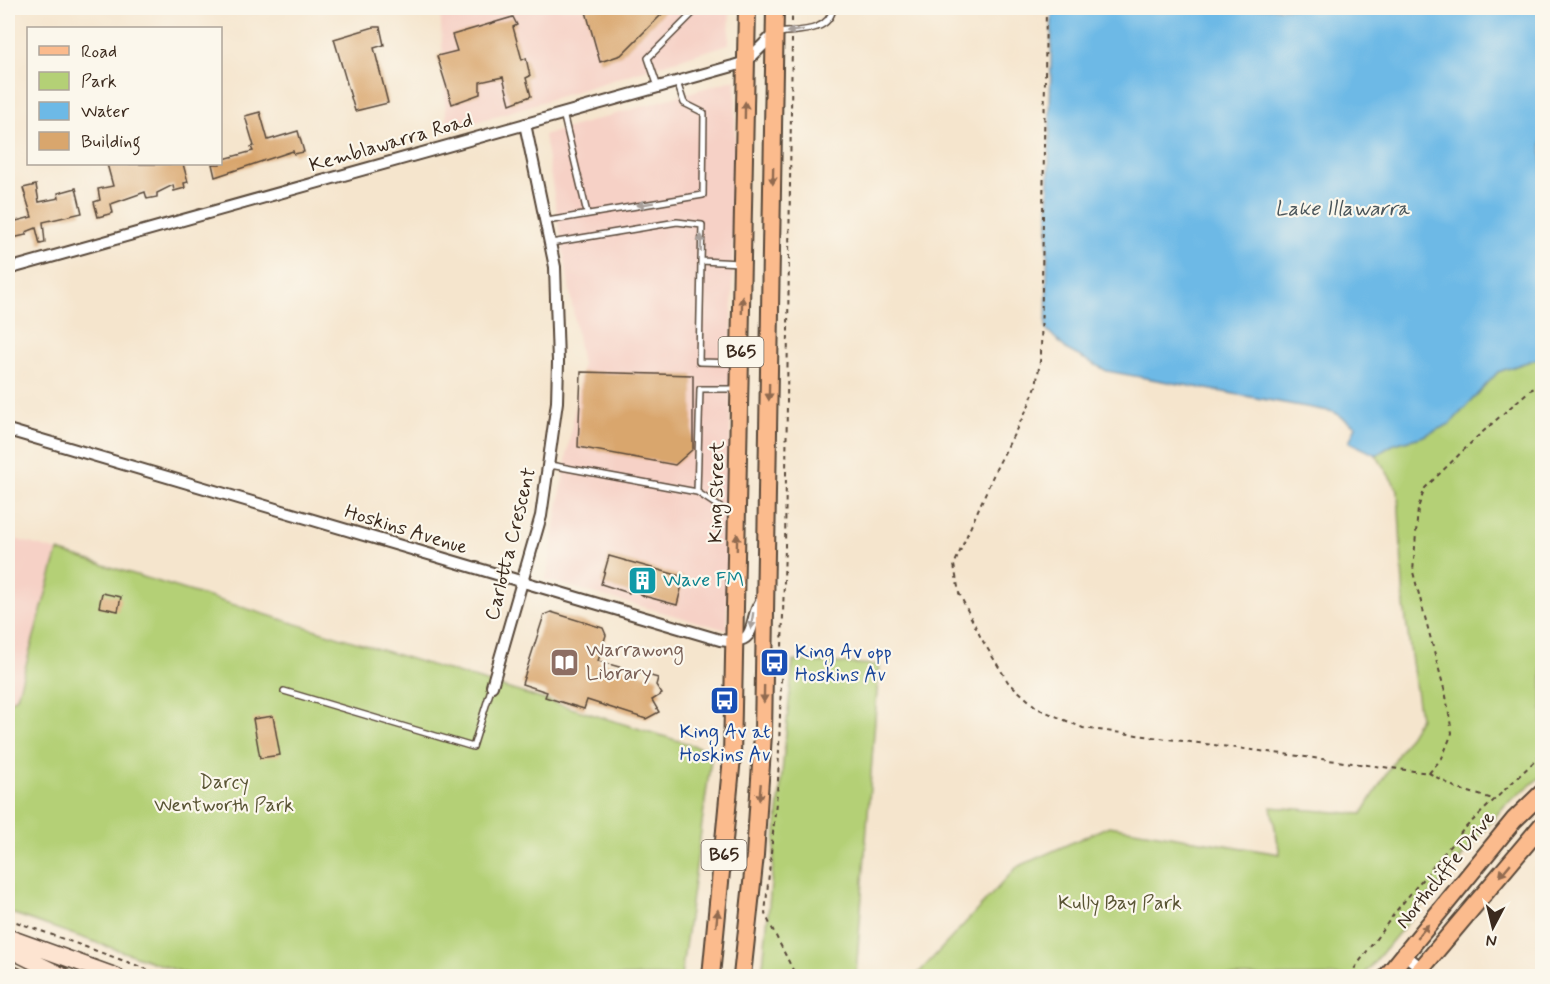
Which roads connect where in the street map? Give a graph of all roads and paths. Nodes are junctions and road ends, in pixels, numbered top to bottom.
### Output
1 (698, 8) edge
2 (747, 8) edge
3 (775, 8) edge
4 (792, 8) edge
5 (833, 8) edge
6 (1046, 8) edge
7 (783, 32) junction
8 (746, 62) junction
9 (677, 82) junction
10 (658, 87) junction
11 (563, 113) junction
12 (525, 124) junction
13 (587, 213) junction
14 (547, 221) junction
15 (551, 243) junction
16 (701, 261) junction
17 (742, 263) junction
18 (8, 269) edge
19 (741, 363) junction
20 (1542, 385) edge
21 (740, 389) junction
22 (8, 430) edge
23 (550, 465) junction
24 (697, 492) junction
25 (737, 512) junction
26 (523, 583) junction
27 (766, 594) junction
28 (735, 642) junction
29 (492, 686) joint
30 (284, 691) dead end
31 (1542, 754) edge
32 (1429, 773) junction
33 (1542, 793) edge
34 (1493, 799) junction
35 (1542, 825) edge
36 (8, 919) edge
37 (8, 937) edge
38 (8, 949) edge
39 (1404, 954) junction
40 (8, 972) edge
41 (1423, 974) edge
42 (17, 976) edge
43 (63, 976) edge
44 (116, 976) edge
45 (166, 976) edge
46 (711, 976) edge
47 (742, 976) edge
48 (796, 976) edge
49 (1349, 976) edge
50 (1387, 976) edge

1 - 10 lane
2 - 8 main road, King Street / B65
3 - 7 main road, B65
4 - 7 path
5 -> 7 lane
6 - 32 path
7 - 8 street, Kemblawarra Road
7 -> 27 main road, B65
7 - 48 path
8 - 9 street, Kemblawarra Road
17 -> 8 main road, King Street / B65
9 - 10 street, Kemblawarra Road
9 -> 13 lane
10 - 11 street, Kemblawarra Road
11 - 12 street, Kemblawarra Road
11 - 13 lane
12 - 14 street, Carlotta Crescent
12 - 18 street, Kemblawarra Road
13 - 14 lane
14 - 15 street, Carlotta Crescent
16 -> 15 lane
15 - 23 street, Carlotta Crescent
16 - 17 lane
16 - 19 lane
19 -> 17 main road, King Street / B65
19 - 21 main road, King Street / B65
20 - 32 path
21 - 24 lane
21 - 25 main road, King Street / B65
22 - 26 street, Hoskins Avenue
23 - 24 lane
23 - 26 street, Carlotta Crescent
24 - 25 lane
28 -> 25 main road, King Street / B65
26 - 28 street, Hoskins Avenue
26 - 29 street, Carlotta Crescent
27 -> 28 street
27 -> 47 main road, B65
46 -> 28 main road, King Street / B65
29 - 30 lane
31 - 34 path
32 - 34 path
39 -> 33 main road, Northcliffe Drive
34 - 49 path
35 -> 41 main road
36 - 45 path
37 - 44 main road
38 - 43 main road
39 - 41 street
39 - 50 main road, Northcliffe Drive
40 - 42 main road

